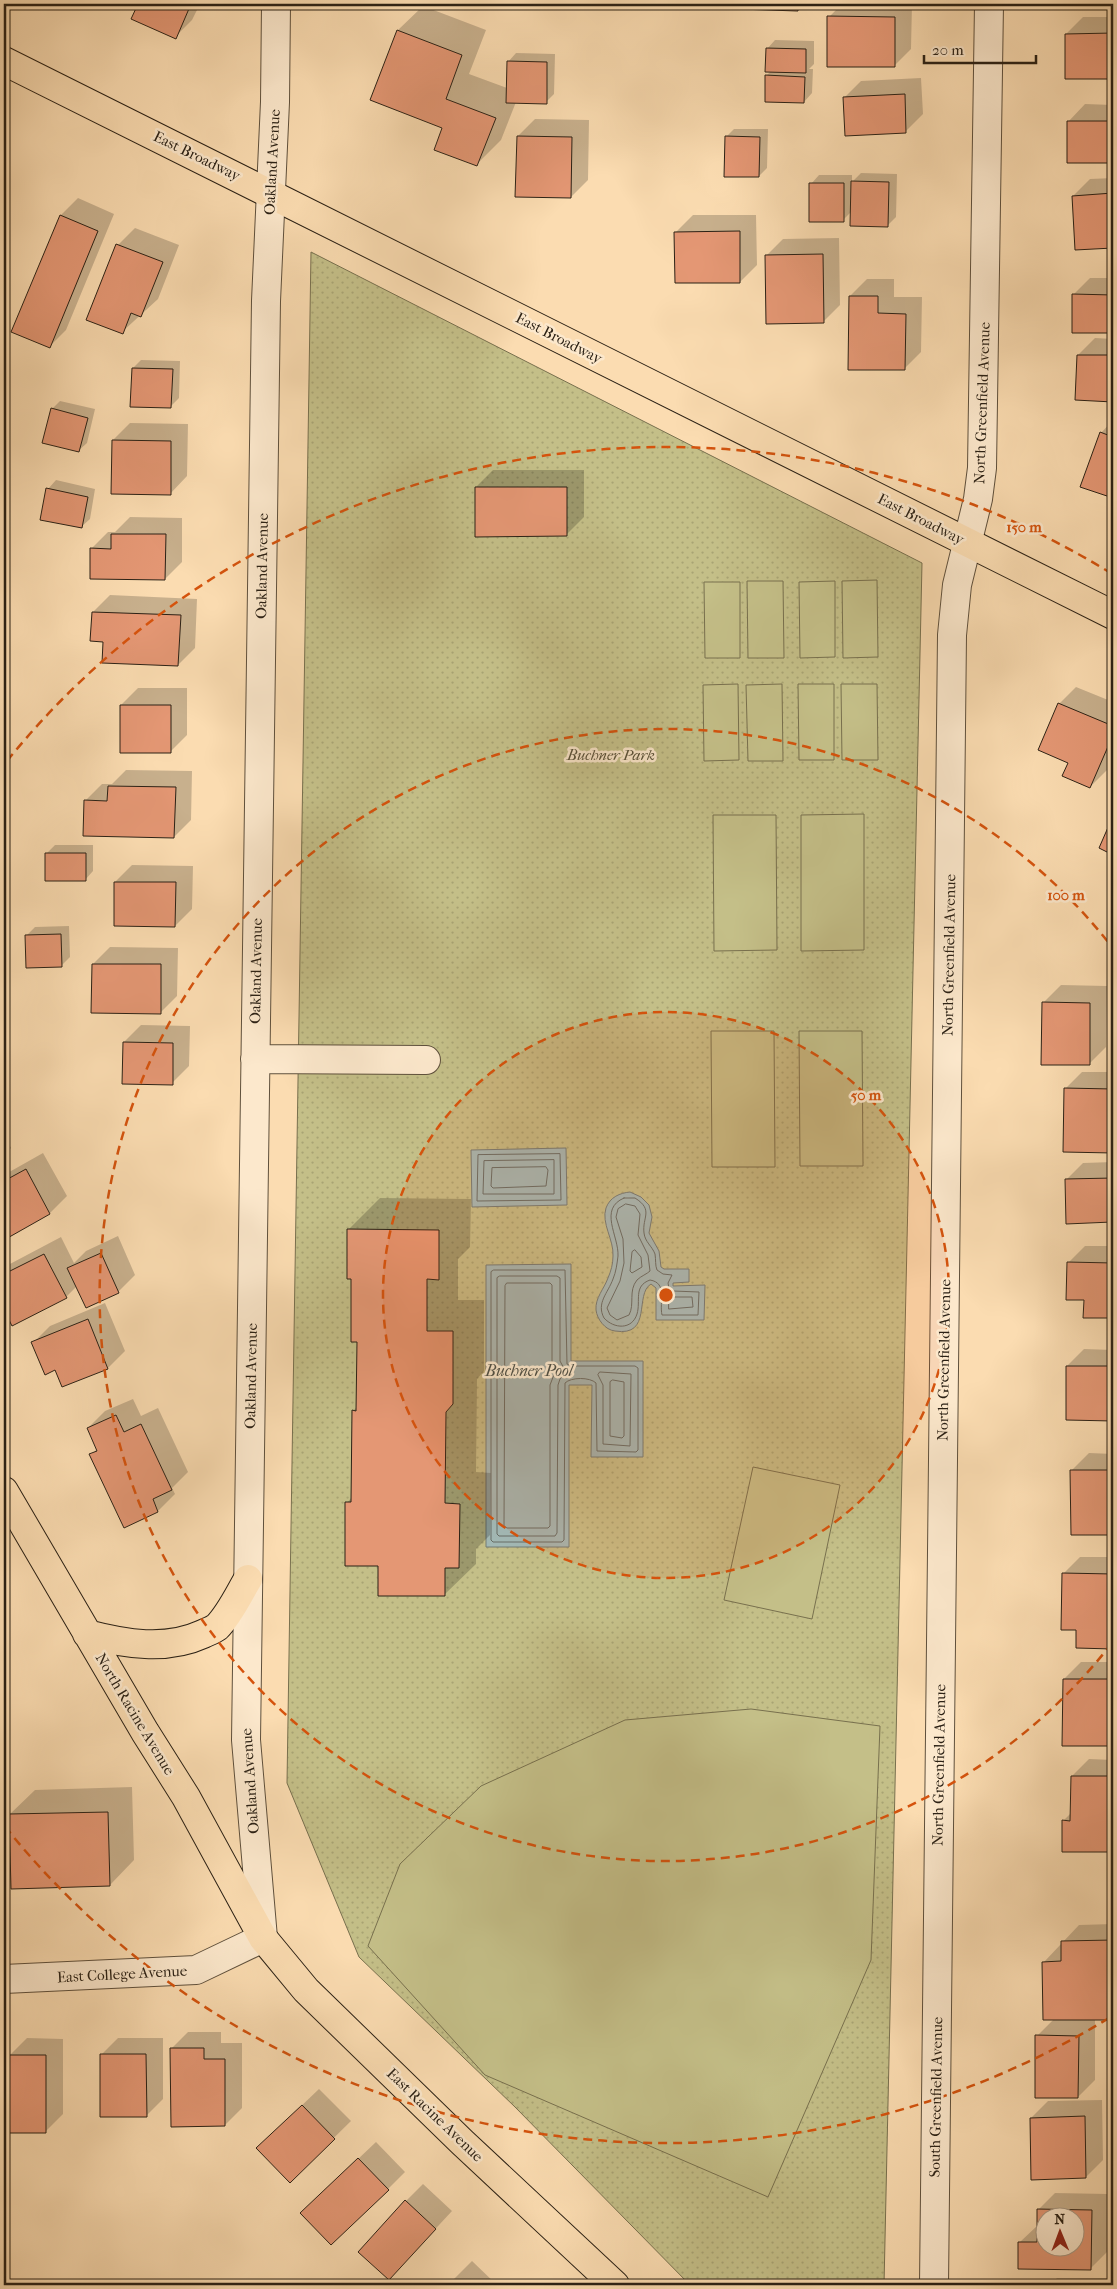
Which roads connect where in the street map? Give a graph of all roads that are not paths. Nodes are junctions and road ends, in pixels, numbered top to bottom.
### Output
1 (276, 4) edge
2 (989, 4) edge
3 (4, 61) edge
4 (270, 193) junction
5 (968, 542) junction
6 (1113, 615) edge
7 (255, 1059) junction
8 (426, 1060) dead end
9 (4, 1491) edge
10 (248, 1579) junction
11 (87, 1634) junction
12 (938, 1910) joint
13 (263, 1938) junction
14 (4, 1979) edge
15 (615, 2285) edge
16 (934, 2285) edge

1 - 4 street, Oakland Avenue
2 - 5 street, North Greenfield Avenue
3 - 4 main road, East Broadway
4 - 5 main road, East Broadway
4 - 7 street, Oakland Avenue
5 - 6 main road, East Broadway
5 - 12 street, North Greenfield Avenue
7 - 8 street
7 - 10 street, Oakland Avenue
9 - 11 main road, North Racine Avenue
10 - 11 main road
10 - 13 street, Oakland Avenue
11 - 13 main road, North Racine Avenue
12 - 16 street, South Greenfield Avenue
13 - 14 street, East College Avenue
13 - 15 main road, East Racine Avenue

